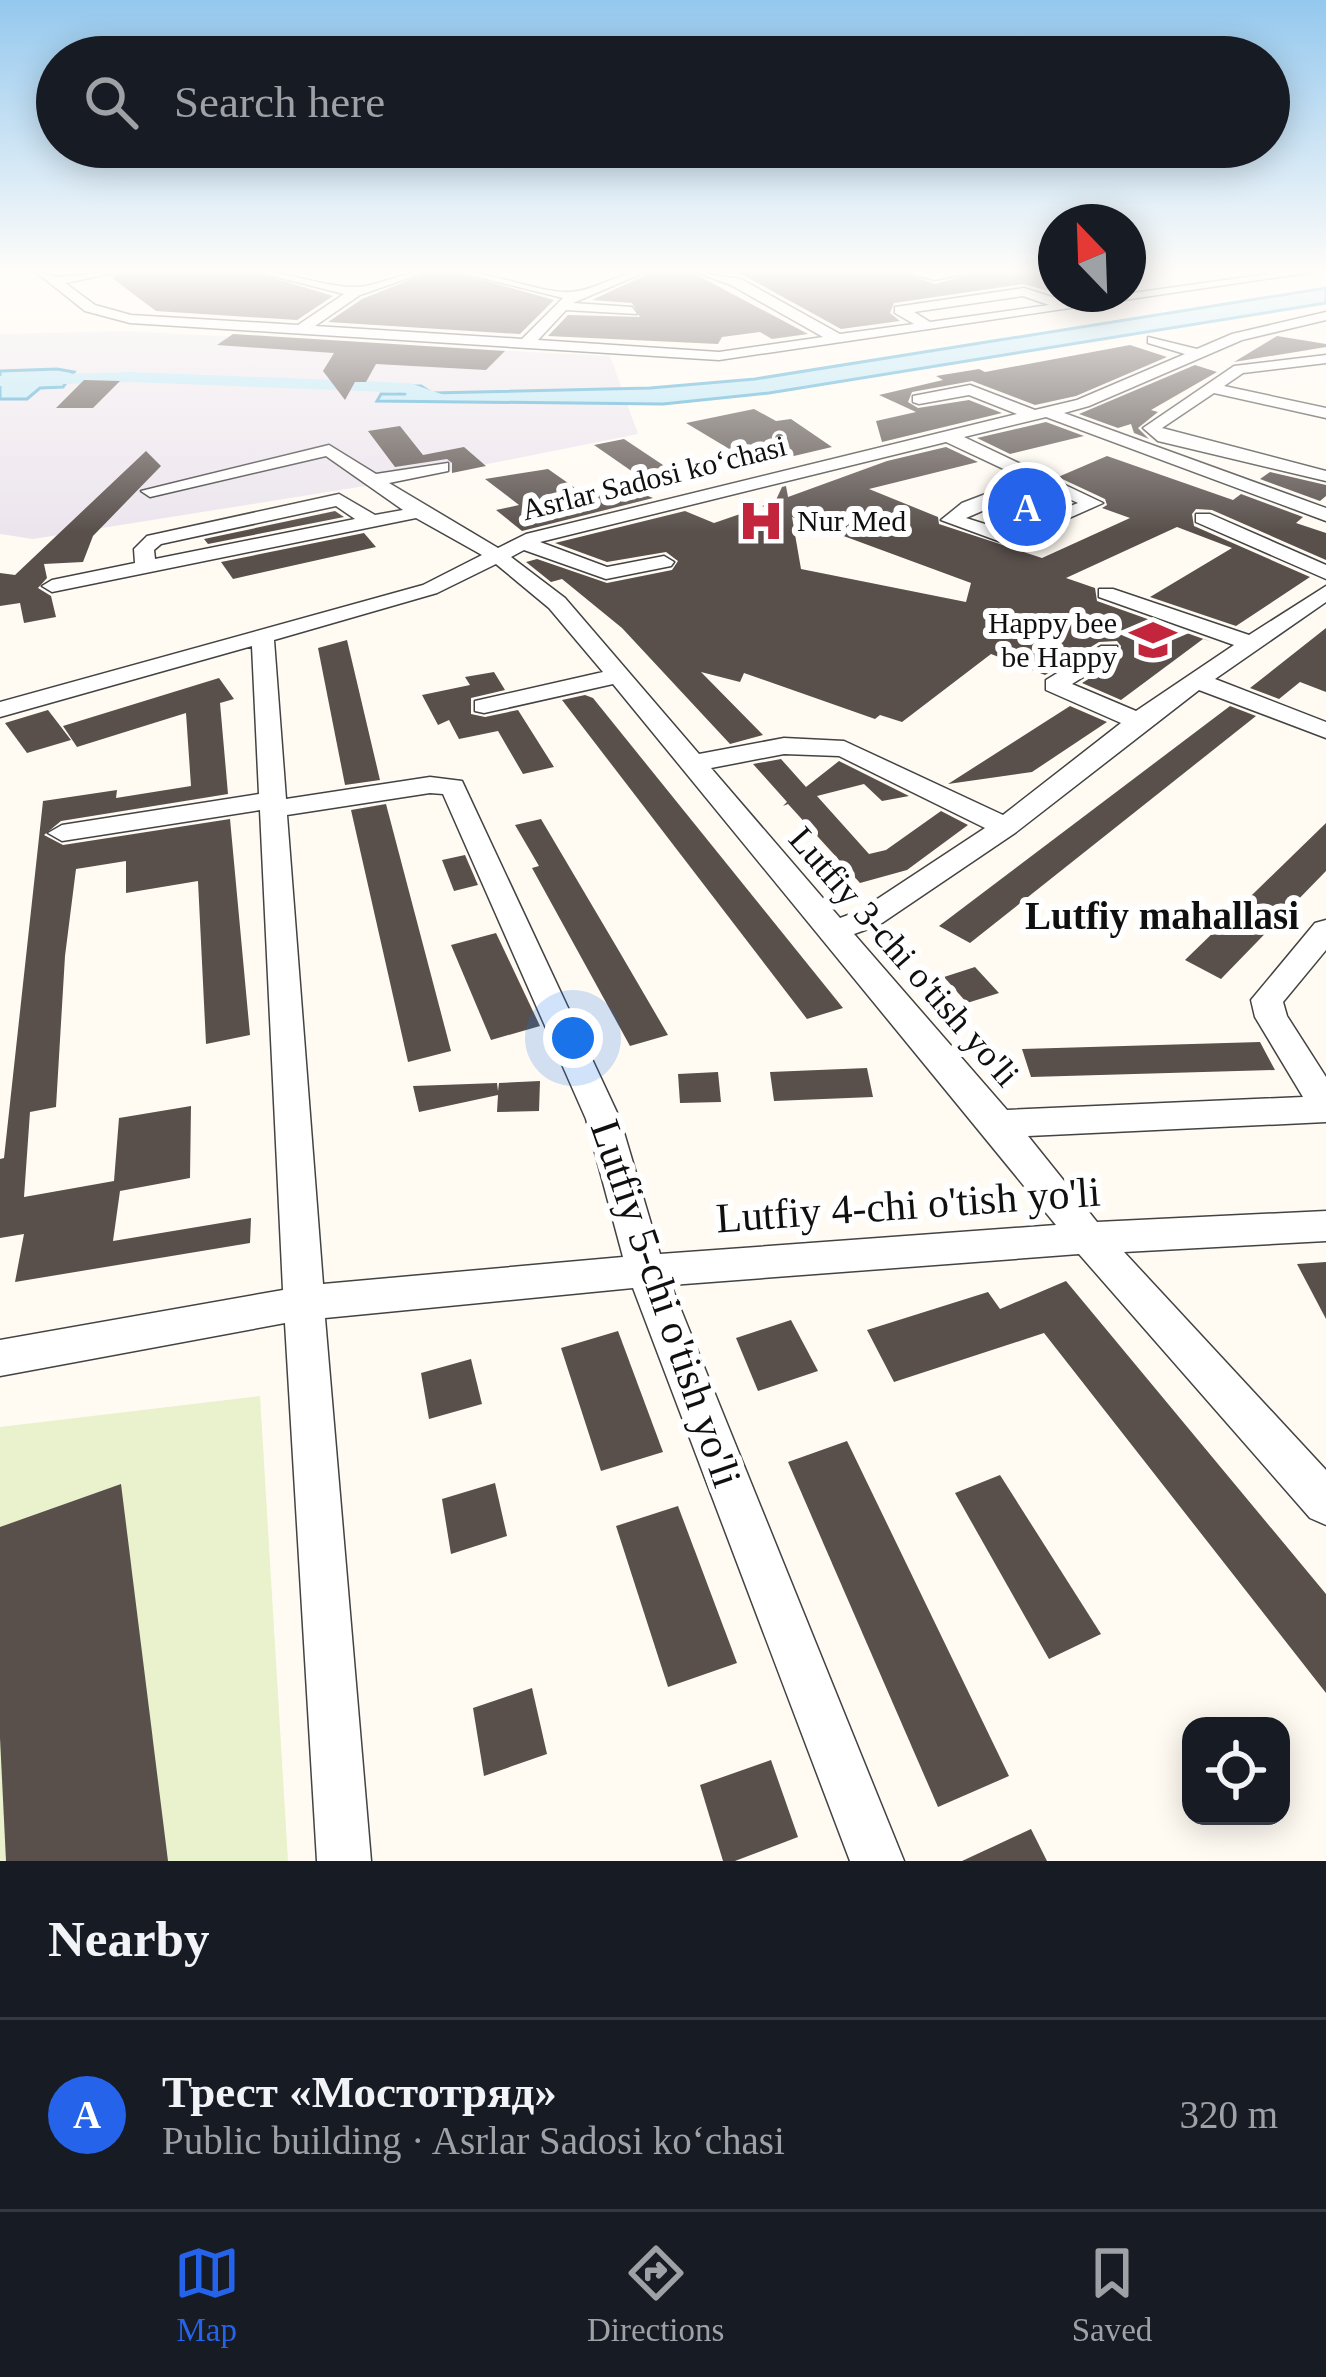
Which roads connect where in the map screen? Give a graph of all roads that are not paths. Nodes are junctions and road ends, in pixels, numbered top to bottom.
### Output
1 (1192, 358) edge
2 (1190, 359) edge
3 (1326, 359) edge
4 (1212, 388) junction
5 (1089, 390) junction
6 (1240, 394) junction
7 (919, 399) dead end
8 (1326, 413) edge
9 (1040, 414) junction
10 (1211, 414) dead end
11 (945, 435) junction
12 (442, 466) dead end
13 (1326, 476) edge
14 (1040, 479) junction
15 (150, 491) dead end
16 (395, 497) junction
17 (1326, 515) edge
18 (1203, 518) dead end
19 (508, 548) junction
20 (664, 562) dead end
21 (1326, 573) edge
22 (52, 586) dead end
23 (1326, 592) edge
24 (1106, 593) dead end
25 (263, 638) junction
26 (1254, 644) junction
27 (1109, 651) dead end
28 (616, 676) junction
29 (1201, 682) junction
30 (484, 706) dead end
31 (0, 710) edge
32 (1138, 722) junction
33 (876, 731) dead end
34 (1326, 731) edge
35 (851, 751) junction
36 (688, 764) junction
37 (274, 804) junction
38 (1005, 826) junction
39 (62, 833) dead end
40 (1326, 930) edge
41 (834, 931) junction
42 (1326, 1107) edge
43 (998, 1124) junction
44 (1326, 1226) edge
45 (1088, 1238) junction
46 (646, 1271) junction
47 (304, 1304) junction
48 (0, 1358) edge
49 (1326, 1503) edge
50 (344, 1861) edge
51 (877, 1861) edge

1 - 5 street
2 - 5 street, Asrlar Sadosi ko‘chasi
3 - 4 street
4 - 6 street
4 - 13 street
5 - 9 street, Asrlar Sadosi ko‘chasi
6 - 8 street
6 - 10 street
7 - 9 street
9 - 11 street, Asrlar Sadosi ko‘chasi
9 - 17 street
11 - 14 street
11 - 19 street, Asrlar Sadosi ko‘chasi
12 - 16 street
14 - 14 street
15 - 16 street, Lutfiy 3-chi o'tish yo'li
16 - 19 street, Lutfiy 3-chi o'tish yo'li
16 - 22 street
18 - 21 street
19 - 20 street
19 - 25 street, Asrlar Sadosi ko‘chasi
19 - 28 street, Lutfiy 3-chi o'tish yo'li
23 - 26 street
24 - 26 street
25 - 31 street, Asrlar Sadosi ko‘chasi
25 - 37 street
26 - 29 street
27 - 32 street
28 - 30 street
28 - 36 street, Lutfiy 3-chi o'tish yo'li
29 - 32 street
29 - 34 street
32 - 38 street
33 - 35 street
35 - 36 street
35 - 38 street
36 - 41 street, Lutfiy 3-chi o'tish yo'li
37 - 39 street
37 - 46 street, Lutfiy 5-chi o'tish yo'li
37 - 47 street
38 - 41 street
40 - 42 street
41 - 43 street, Lutfiy 3-chi o'tish yo'li
42 - 43 street, Lutfiy 4-chi o'tish yo'li
43 - 45 street, Lutfiy 3-chi o'tish yo'li
44 - 45 street, Lutfiy 4-chi o'tish yo'li
45 - 46 street, Lutfiy 4-chi o'tish yo'li
45 - 49 street, Lutfiy 3-chi o'tish yo'li
46 - 47 street, Lutfiy 4-chi o'tish yo'li
46 - 51 street, Lutfiy 5-chi o'tish yo'li
47 - 48 street, Lutfiy 4-chi o'tish yo'li
47 - 50 street

